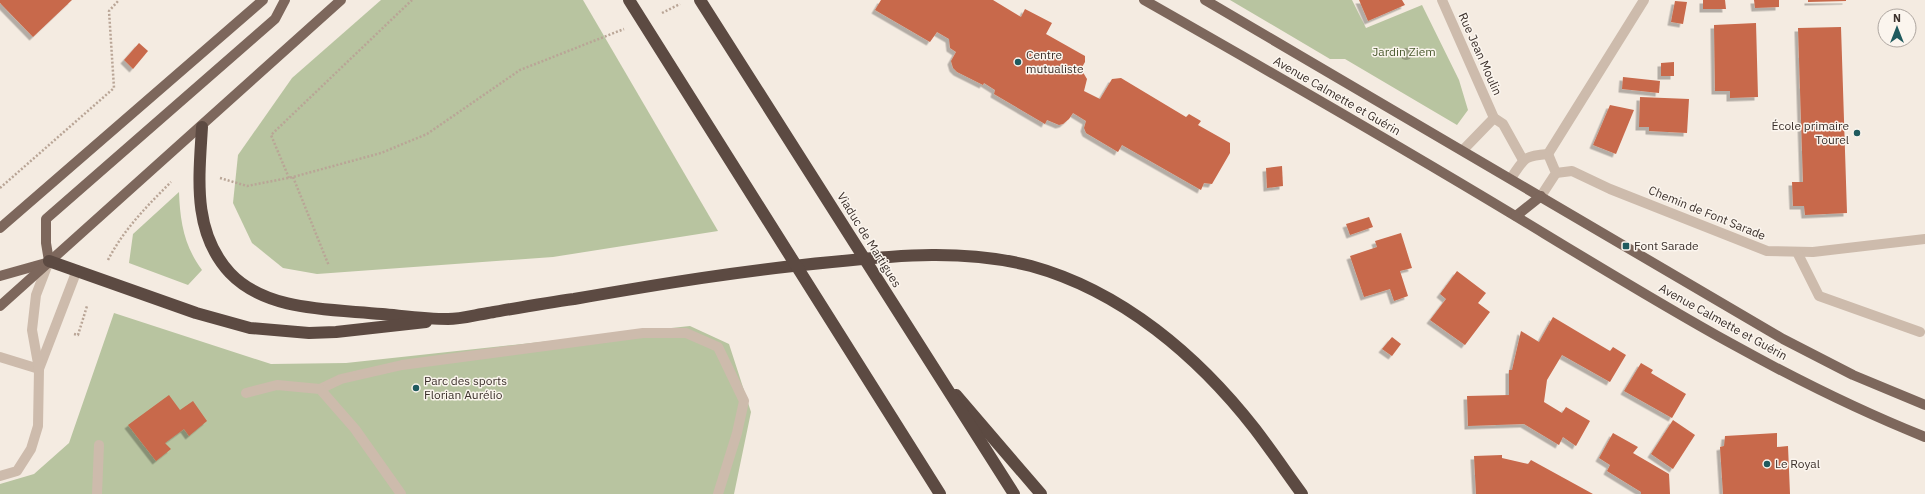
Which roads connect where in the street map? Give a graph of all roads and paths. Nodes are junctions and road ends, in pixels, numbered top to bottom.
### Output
1 (119, 0) edge
2 (263, 0) edge
3 (285, 0) edge
4 (341, 0) edge
5 (412, 0) edge
6 (629, 0) edge
7 (686, 0) edge
8 (700, 0) edge
9 (1144, 0) edge
10 (1205, 0) edge
11 (1442, 0) edge
12 (1644, 0) edge
13 (660, 14) dead end
14 (625, 28) dead end
15 (1494, 118) junction
16 (202, 127) junction
17 (1463, 150) junction
18 (1548, 154) junction
19 (1523, 160) junction
20 (200, 173) junction
21 (1556, 173) junction
22 (289, 178) junction
23 (293, 178) junction
24 (1511, 178) junction
25 (0, 188) edge
26 (1541, 196) junction
27 (1516, 216) junction
28 (0, 228) edge
29 (1925, 238) edge
30 (1797, 252) junction
31 (49, 262) junction
32 (329, 266) dead end
33 (77, 270) junction
34 (0, 276) edge
35 (0, 306) edge
36 (451, 320) junction
37 (1920, 332) dead end
38 (0, 357) edge
39 (39, 369) junction
40 (939, 376) junction
41 (320, 389) junction
42 (246, 393) dead end
43 (1925, 405) edge
44 (1925, 437) edge
45 (99, 445) dead end
46 (0, 476) edge
47 (1040, 493) edge
48 (97, 494) edge
49 (401, 494) edge
50 (718, 494) edge
51 (940, 494) edge
52 (1014, 494) edge
53 (1302, 494) edge

1 - 25 path
2 - 28 main road
3 - 31 main road
4 - 16 main road
5 - 22 path
6 - 51 highway, bridge
7 - 13 path
8 - 40 highway, Viaduc de Martigues, bridge
9 - 27 main road, Avenue Calmette et Guérin
10 - 17 main road, Avenue Calmette et Guérin
11 - 15 street, Rue Jean Moulin
12 - 18 street
14 - 23 path
15 - 17 street
15 - 19 street, Rue Jean Moulin
16 - 20 highway
16 - 31 main road
17 - 24 main road, Avenue Calmette et Guérin
18 - 19 street
18 - 21 street
19 - 24 street
20 - 22 path
20 - 36 highway
21 - 26 street
21 - 30 street, Chemin de Font Sarade
22 - 23 path
23 - 32 path
24 - 26 main road, Avenue Calmette et Guérin
26 - 27 main road
26 - 43 main road, Avenue Calmette et Guérin
27 - 44 main road, Avenue Calmette et Guérin
29 - 30 street, Chemin de Font Sarade
30 - 37 street
31 - 33 highway
31 - 34 main road
31 - 35 main road
31 - 39 street
33 - 36 highway
33 - 39 street
36 - 53 highway
38 - 39 street
39 - 46 street
40 - 47 highway, bridge
40 - 52 highway, Viaduc de Martigues, bridge
41 - 42 street
41 - 49 street
41 - 50 street
45 - 48 street

